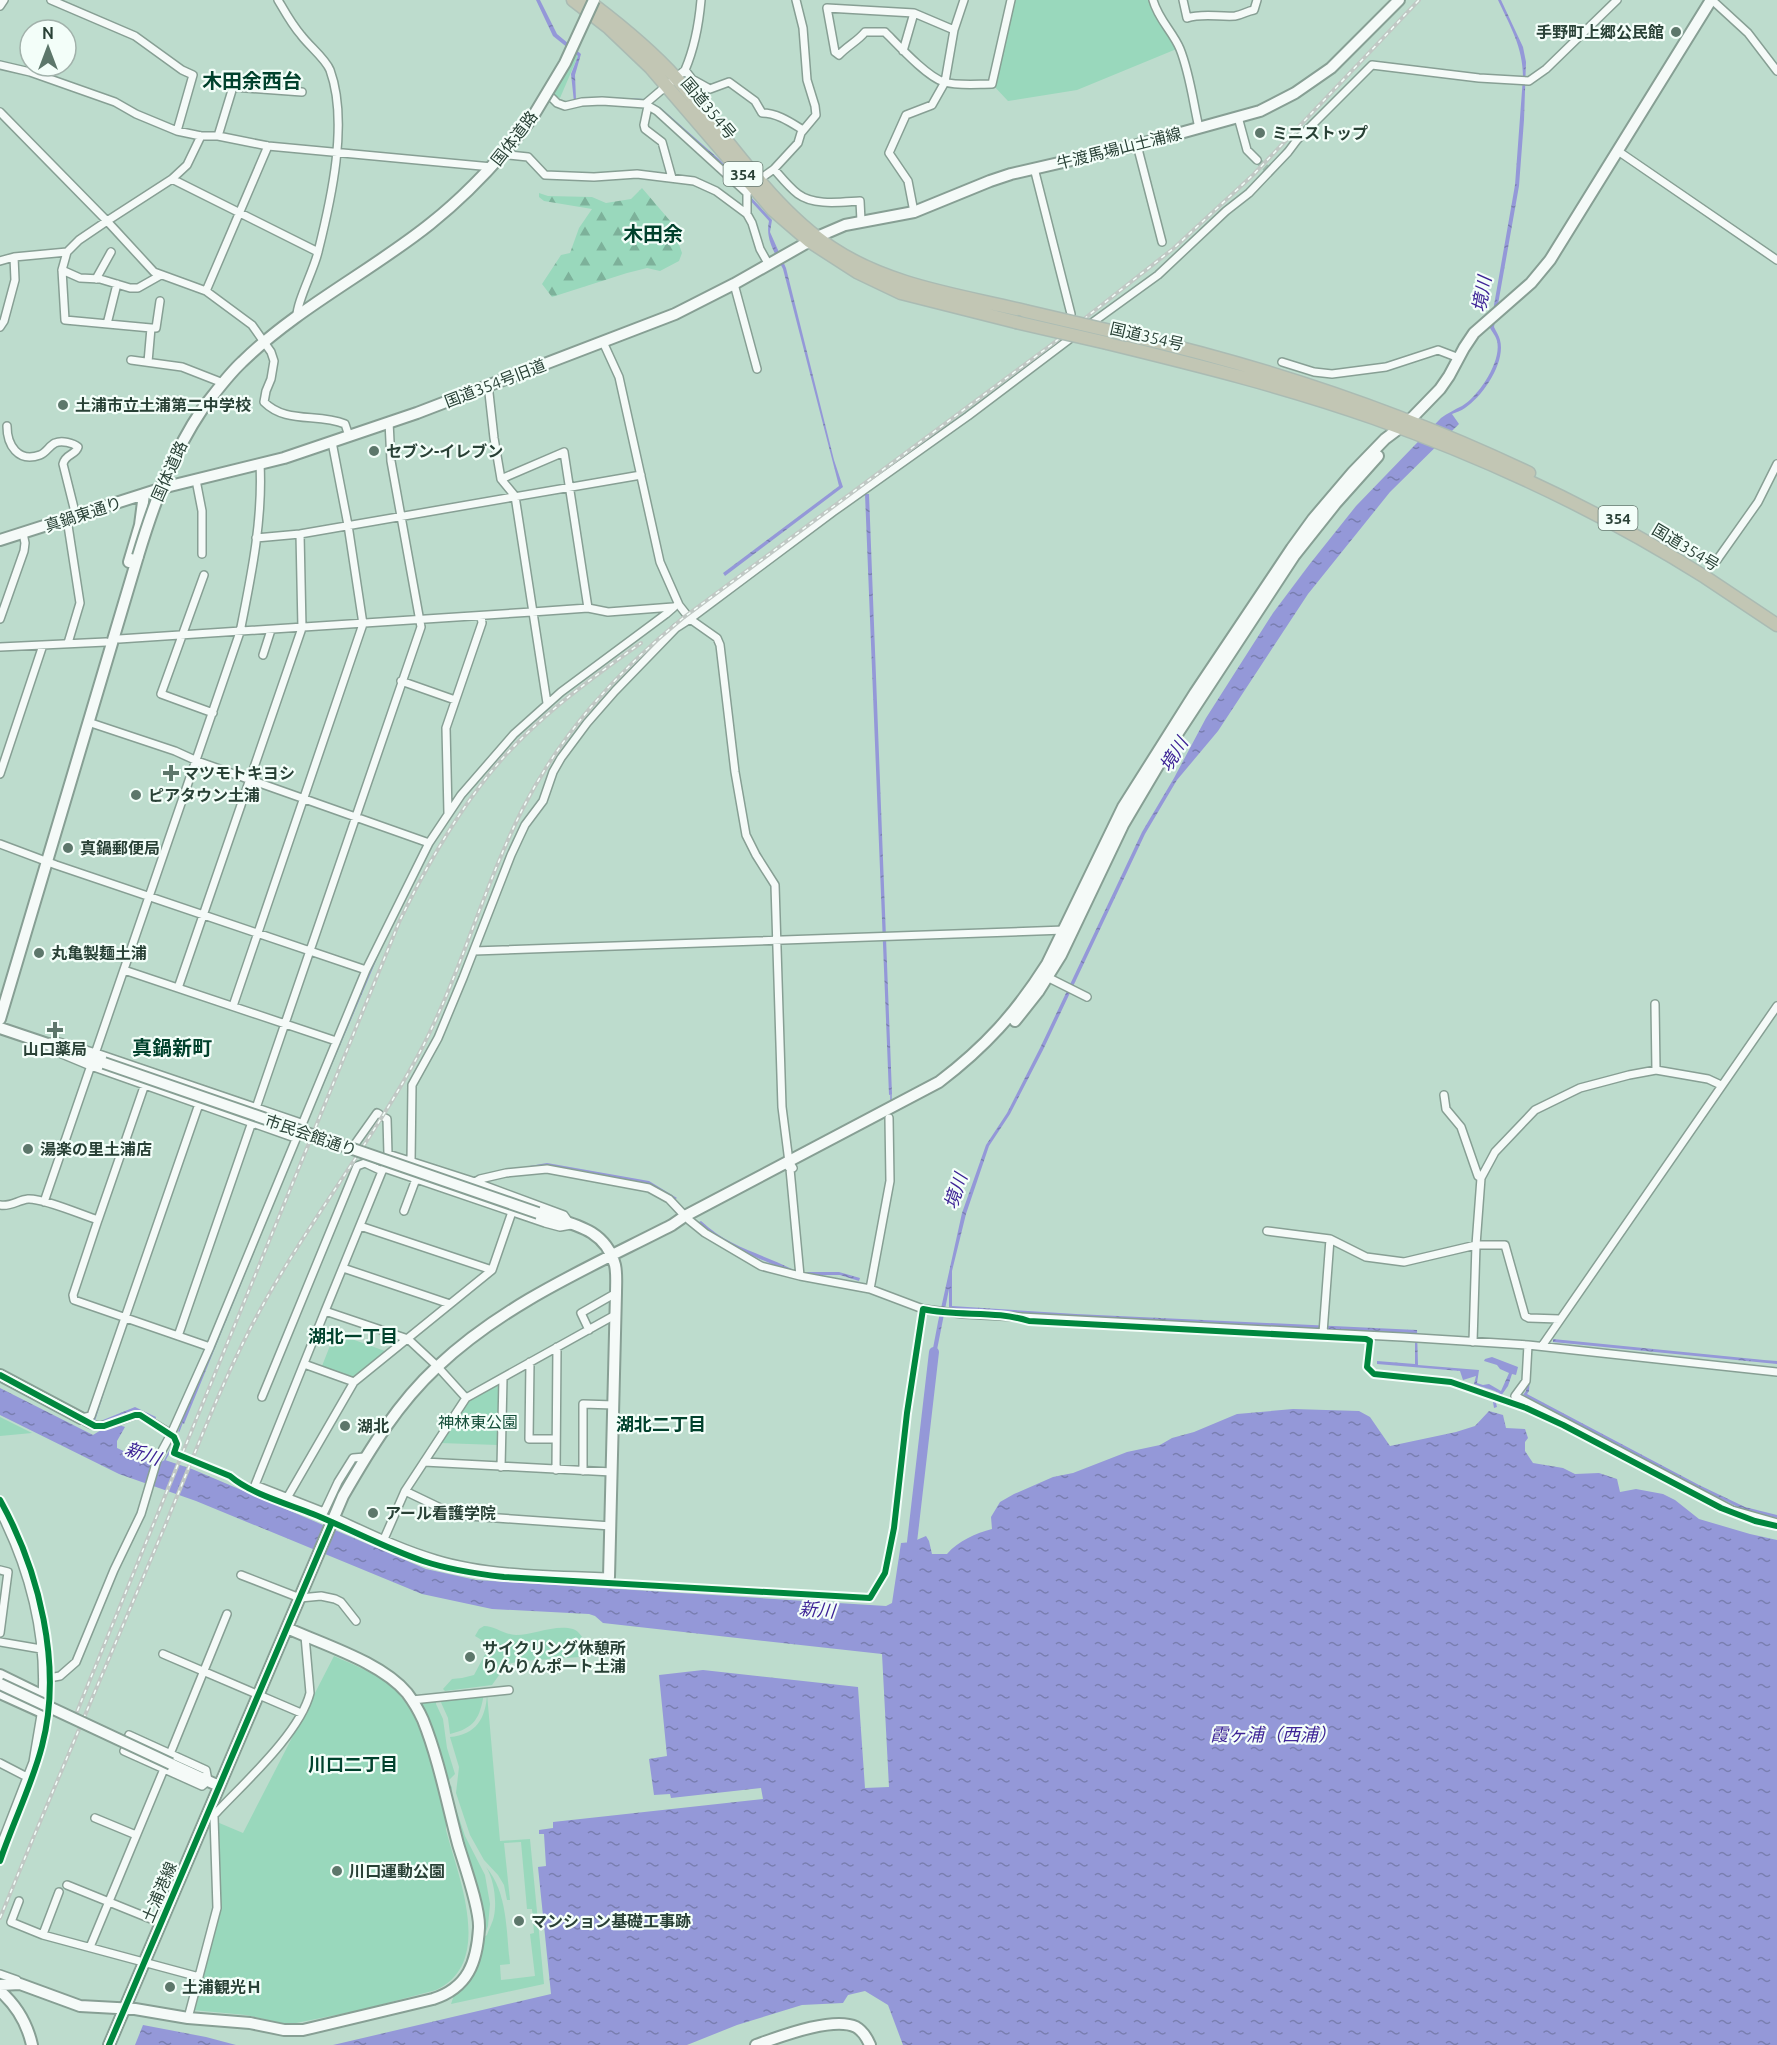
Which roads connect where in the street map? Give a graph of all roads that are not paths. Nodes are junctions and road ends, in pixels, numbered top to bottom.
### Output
1 (4, 0) edge
2 (51, 0) edge
3 (278, 0) edge
4 (573, 0) edge
5 (587, 0) edge
6 (594, 0) edge
7 (701, 0) edge
8 (796, 0) edge
9 (964, 0) edge
10 (1011, 0) edge
11 (1153, 0) edge
12 (1183, 0) edge
13 (1257, 0) edge
14 (1399, 0) edge
15 (1617, 0) edge
16 (1712, 0) edge
17 (0, 6) edge
18 (914, 13) junction
19 (954, 30) junction
20 (903, 51) junction
21 (0, 65) edge
22 (1777, 71) edge
23 (676, 78) junction
24 (945, 82) junction
25 (302, 92) dead end
26 (552, 98) dead end
27 (646, 105) junction
28 (0, 112) edge
29 (1238, 117) junction
30 (1199, 128) junction
31 (803, 130) junction
32 (177, 131) junction
33 (201, 136) junction
34 (218, 136) junction
35 (1137, 145) junction
36 (268, 146) junction
37 (1618, 150) junction
38 (504, 152) junction
39 (337, 153) junction
40 (1257, 160) tunnel mouth
41 (492, 167) junction
42 (1034, 168) junction
43 (774, 170) junction
44 (672, 178) junction
45 (172, 179) junction
46 (753, 186) junction
47 (914, 212) junction
48 (239, 213) junction
49 (747, 214) junction
50 (107, 220) junction
51 (861, 220) junction
52 (813, 239) junction
53 (1162, 242) dead end
54 (67, 252) junction
55 (111, 252) dead end
56 (318, 252) junction
57 (14, 257) junction
58 (1777, 260) edge
59 (0, 261) edge
60 (769, 265) junction
61 (62, 270) junction
62 (161, 276) junction
63 (96, 279) junction
64 (117, 284) junction
65 (734, 284) junction
66 (206, 291) junction
67 (160, 302) dead end
68 (1071, 314) dead end
69 (297, 317) junction
70 (107, 324) junction
71 (0, 327) edge
72 (151, 328) junction
73 (265, 342) junction
74 (603, 342) junction
75 (1459, 358) junction
76 (131, 360) dead end
77 (148, 362) junction
78 (1282, 362) dead end
79 (757, 369) dead end
80 (223, 383) junction
81 (488, 384) junction
82 (389, 422) junction
83 (1405, 425) junction
84 (7, 426) dead end
85 (349, 436) junction
86 (1447, 441) junction
87 (332, 442) junction
88 (260, 464) junction
89 (1777, 464) edge
90 (641, 475) junction
91 (501, 478) junction
92 (196, 480) junction
93 (166, 487) junction
94 (568, 487) junction
95 (144, 494) junction
96 (515, 496) junction
97 (71, 517) junction
98 (401, 517) junction
99 (348, 525) junction
100 (23, 533) junction
101 (300, 534) junction
102 (256, 538) junction
103 (0, 540) edge
104 (202, 554) dead end
105 (1717, 560) dead end
106 (204, 575) dead end
107 (676, 606) junction
108 (2, 609) edge
109 (588, 609) junction
110 (532, 612) junction
111 (1777, 615) edge
112 (481, 616) junction
113 (0, 619) edge
114 (421, 619) junction
115 (690, 619) junction
116 (363, 624) junction
117 (1777, 625) edge
118 (302, 628) junction
119 (271, 630) junction
120 (240, 632) junction
121 (182, 635) junction
122 (119, 639) junction
123 (106, 642) junction
124 (68, 643) junction
125 (43, 645) junction
126 (0, 647) edge
127 (263, 655) dead end
128 (401, 681) junction
129 (98, 690) junction
130 (455, 700) junction
131 (547, 703) junction
132 (213, 713) junction
133 (88, 722) junction
134 (197, 762) junction
135 (0, 774) edge
136 (250, 780) junction
137 (304, 799) junction
138 (448, 813) junction
139 (356, 817) junction
140 (429, 843) junction
141 (0, 844) edge
142 (47, 861) junction
143 (150, 897) junction
144 (203, 915) junction
145 (1069, 930) junction
146 (257, 933) junction
147 (777, 939) junction
148 (310, 951) junction
149 (474, 951) junction
150 (124, 970) junction
151 (366, 970) junction
152 (1052, 980) junction
153 (178, 988) junction
154 (1086, 996) dead end
155 (1655, 1004) dead end
156 (232, 1006) junction
157 (1777, 1006) edge
158 (0, 1019) edge
159 (286, 1024) junction
160 (0, 1028) edge
161 (336, 1041) junction
162 (96, 1060) junction
163 (1656, 1070) junction
164 (145, 1084) junction
165 (1721, 1086) junction
166 (1444, 1095) dead end
167 (199, 1104) junction
168 (256, 1108) junction
169 (889, 1118) junction
170 (252, 1122) junction
171 (301, 1123) junction
172 (295, 1138) junction
173 (355, 1144) dead end
174 (388, 1154) junction
175 (411, 1162) junction
176 (789, 1166) junction
177 (383, 1170) junction
178 (1481, 1178) junction
179 (416, 1179) junction
180 (475, 1182) junction
181 (44, 1202) junction
182 (0, 1205) edge
183 (404, 1211) dead end
184 (512, 1212) junction
185 (687, 1218) junction
186 (98, 1221) junction
187 (571, 1225) junction
188 (360, 1226) junction
189 (1267, 1231) dead end
190 (1330, 1239) junction
191 (1476, 1245) junction
192 (611, 1257) junction
193 (343, 1268) junction
194 (492, 1270) junction
195 (800, 1276) junction
196 (870, 1289) junction
197 (616, 1293) junction
198 (450, 1304) junction
199 (325, 1311) junction
200 (615, 1316) junction
201 (124, 1318) junction
202 (1558, 1319) junction
203 (589, 1330) junction
204 (1323, 1333) junction
205 (178, 1336) junction
206 (408, 1339) junction
207 (1473, 1341) junction
208 (1528, 1345) junction
209 (1542, 1346) junction
210 (210, 1347) junction
211 (557, 1347) junction
212 (530, 1362) junction
213 (304, 1364) junction
214 (437, 1366) junction
215 (1777, 1372) edge
216 (0, 1374) edge
217 (503, 1378) junction
218 (354, 1382) junction
219 (262, 1397) dead end
220 (466, 1398) junction
221 (614, 1405) junction
222 (81, 1418) junction
223 (171, 1434) junction
224 (556, 1439) junction
225 (366, 1457) junction
226 (424, 1462) junction
227 (501, 1467) junction
228 (555, 1470) junction
229 (583, 1471) junction
230 (612, 1472) junction
231 (405, 1491) junction
232 (287, 1498) junction
233 (0, 1512) edge
234 (333, 1520) junction
235 (1777, 1523) edge
236 (611, 1526) junction
237 (384, 1539) junction
238 (0, 1570) edge
239 (241, 1575) dead end
240 (609, 1577) joint
241 (300, 1598) junction
242 (227, 1614) dead end
243 (356, 1621) dead end
244 (287, 1628) junction
245 (0, 1633) edge
246 (305, 1636) junction
247 (0, 1642) edge
248 (41, 1649) junction
249 (164, 1654) dead end
250 (203, 1671) junction
251 (0, 1675) edge
252 (43, 1679) junction
253 (0, 1684) edge
254 (509, 1690) dead end
255 (0, 1692) edge
256 (258, 1694) junction
257 (43, 1696) junction
258 (412, 1700) junction
259 (42, 1712) junction
260 (301, 1713) junction
261 (129, 1735) dead end
262 (123, 1751) dead end
263 (168, 1762) junction
264 (0, 1763) edge
265 (27, 1777) junction
266 (219, 1786) junction
267 (95, 1818) dead end
268 (136, 1835) junction
269 (0, 1847) edge
270 (67, 1885) dead end
271 (59, 1892) dead end
272 (19, 1901) dead end
273 (109, 1902) junction
274 (161, 1923) junction
275 (43, 1934) junction
276 (90, 1947) junction
277 (145, 1962) junction
278 (0, 1974) edge
279 (199, 1977) junction
280 (20, 1984) junction
281 (0, 1985) edge
282 (0, 1991) edge
283 (122, 2014) junction
284 (188, 2018) junction
285 (783, 2041) edge
286 (32, 2045) edge
287 (109, 2045) edge
288 (756, 2045) edge
289 (870, 2045) edge

1 - 17 street
2 - 32 street
3 - 39 street
4 - 23 highway, 国道354号 / 354
5 - 23 highway, 国道354号 / 354
6 - 38 street, 国体道路, bridge
7 - 23 street
8 - 31 street
9 - 19 street
10 - 24 street
11 - 30 street
12 - 13 street
14 - 29 street, 牛渡馬場山土浦線
15 - 115 street
16 - 22 street
16 - 37 street
18 - 19 street
18 - 20 street
18 - 20 street
19 - 24 street
20 - 24 street
21 - 32 street
23 - 27 street
23 - 31 street
23 - 46 highway, 国道354号 / 354
24 - 47 street
25 - 34 street
26 - 27 street
27 - 44 street
27 - 46 street
28 - 50 street
29 - 30 street, 牛渡馬場山土浦線
29 - 40 street
30 - 35 street, 牛渡馬場山土浦線
31 - 43 street
32 - 33 street
33 - 34 street
33 - 45 street
34 - 36 street
35 - 42 street, 牛渡馬場山土浦線
35 - 53 street
36 - 39 street
36 - 48 street
37 - 58 street
37 - 75 street
38 - 41 street, 国体道路
38 - 44 street
39 - 41 street
39 - 56 street
41 - 69 street, 国体道路
42 - 47 street, 牛渡馬場山土浦線
42 - 68 street
43 - 46 street
43 - 51 street
44 - 49 street
45 - 48 street
45 - 50 street
46 - 49 street
46 - 52 highway, 国道354号 / 354
47 - 51 street, 牛渡馬場山土浦線
48 - 56 street
48 - 66 street
49 - 60 street
50 - 54 street
50 - 62 street
51 - 52 street, 牛渡馬場山土浦線
52 - 60 street, 国道354号旧道
52 - 83 highway, 国道354号 / 354, bridge
52 - 83 highway, 国道354号 / 354, bridge
54 - 57 street
54 - 61 street
55 - 63 street
56 - 69 street
57 - 59 street
57 - 71 street
60 - 65 street, 国道354号旧道
61 - 63 street
61 - 70 street
62 - 64 street
62 - 66 street
63 - 64 street
64 - 70 street
65 - 74 street, 国道354号旧道
65 - 79 street
66 - 73 street
67 - 72 street
69 - 73 street, 国体道路
70 - 72 street
72 - 77 street
73 - 80 street, 国体道路
73 - 85 street
74 - 81 street, 国道354号旧道
74 - 90 street
75 - 78 street
75 - 83 street
76 - 77 street
77 - 80 street
80 - 129 street, 国体道路, bridge
81 - 82 street, 国道354号旧道
81 - 91 street
82 - 85 street, 国道354号旧道
82 - 98 street
83 - 86 highway, 国道354号 / 354
83 - 145 street
84 - 97 street
85 - 87 street, 国道354号旧道
86 - 111 highway, 国道354号 / 354
86 - 117 highway, 国道354号 / 354
87 - 88 street, 国道354号旧道
87 - 99 street
88 - 92 street, 国道354号旧道
88 - 102 street
89 - 105 street
90 - 94 street
90 - 107 street
91 - 94 street
91 - 96 street
92 - 93 street, 国道354号旧道
92 - 104 street
93 - 95 street, 真鍋東通り
93 - 122 street
94 - 96 street
94 - 109 street
95 - 97 street, 真鍋東通り
95 - 123 street
96 - 98 street
96 - 110 street
97 - 100 street, 真鍋東通り
97 - 124 street
98 - 99 street
98 - 114 street
99 - 101 street
99 - 116 street
100 - 103 street, 真鍋東通り
100 - 108 street
101 - 102 street
101 - 118 street
102 - 120 street
106 - 121 street
107 - 109 street
107 - 115 street
107 - 131 street
108 - 113 street
109 - 110 street
110 - 112 street
110 - 131 street
112 - 114 street
112 - 130 street
114 - 116 street
114 - 128 street
115 - 147 street
115 - 149 street
116 - 118 street
116 - 137 street
118 - 119 street
118 - 136 street
119 - 120 street
119 - 127 street
120 - 121 street
120 - 132 street
121 - 122 street
121 - 132 street
122 - 129 street
123 - 124 street
123 - 133 street
124 - 125 street
125 - 126 street
125 - 135 street
128 - 130 street
128 - 139 street
129 - 133 street, 国体道路
130 - 138 street
131 - 138 street
132 - 134 street
133 - 134 street
133 - 142 street, 国体道路
134 - 136 street
134 - 143 street
136 - 137 street
136 - 144 street
137 - 139 street
137 - 146 street
138 - 140 street
139 - 140 street
139 - 148 street
140 - 151 street
141 - 142 street
142 - 143 street
142 - 158 street, 国体道路
143 - 144 street
143 - 150 street
144 - 146 street
144 - 153 street
145 - 147 street
145 - 152 street
145 - 176 street
146 - 148 street
146 - 156 street
147 - 149 street
147 - 176 street
148 - 151 street
148 - 159 street
149 - 175 street
150 - 153 street
150 - 162 street
151 - 161 street
152 - 154 street
152 - 169 street
153 - 156 street
155 - 163 street
156 - 159 street
157 - 165 street
159 - 161 street
159 - 168 street
160 - 162 street, 市民会館通り
161 - 171 street
162 - 164 street
162 - 168 street
162 - 181 street
162 - 187 street, 市民会館通り, bridge
163 - 165 street
163 - 178 street
164 - 167 street
164 - 186 street
165 - 202 street
166 - 178 street
167 - 170 street
167 - 201 street
168 - 171 street
169 - 176 street
169 - 196 street
170 - 172 street
170 - 205 street
171 - 172 street
172 - 210 street
173 - 174 street
174 - 175 street
174 - 177 street
175 - 180 street
176 - 185 street, 土浦港線
176 - 195 street
177 - 179 street
177 - 188 street
177 - 219 street
178 - 191 street
179 - 183 street
179 - 184 street
180 - 185 street
180 - 187 street
181 - 182 street
181 - 186 street
184 - 187 street
184 - 194 street
185 - 192 street, 土浦港線
185 - 195 street
186 - 201 street
187 - 192 street, 市民会館通り
188 - 193 street
188 - 194 street
189 - 190 street
190 - 191 street
190 - 204 street
191 - 202 street
191 - 207 street
192 - 197 street
192 - 214 street, 土浦港線
193 - 198 street
193 - 199 street
194 - 198 street
195 - 196 street
196 - 204 street
197 - 200 street
197 - 203 street
198 - 206 street
199 - 206 street
199 - 213 street
200 - 203 street
200 - 221 street
201 - 205 street
201 - 222 street
202 - 209 street
203 - 211 street
204 - 207 street
205 - 210 street
206 - 214 street
206 - 218 street
207 - 208 street
208 - 209 street
208 - 235 street
209 - 215 street
210 - 223 street
211 - 212 street
211 - 224 street
212 - 217 street
212 - 224 street
213 - 218 street
213 - 232 street
214 - 220 street
214 - 225 street, 土浦港線
216 - 222 street
217 - 220 street
217 - 227 street
218 - 232 street
220 - 226 street
221 - 229 street
221 - 230 street
222 - 223 street
223 - 252 street
224 - 228 street
225 - 232 street
225 - 234 street, 土浦港線
226 - 227 street
226 - 231 street
227 - 228 street
228 - 229 street
229 - 230 street
230 - 236 street
231 - 236 street
231 - 237 street
233 - 248 street
234 - 237 street
234 - 241 street, 土浦港線
236 - 240 street
237 - 240 street
238 - 245 street
239 - 241 street
241 - 243 street
241 - 244 street, 土浦港線
242 - 250 street
244 - 246 street
244 - 256 street, 土浦港線
246 - 258 street
246 - 260 street
247 - 248 street
248 - 252 street
249 - 250 street
250 - 256 street
250 - 263 street
251 - 257 street
252 - 257 street
253 - 263 street, bridge
254 - 258 street
255 - 259 street
256 - 260 street
256 - 266 street, 土浦港線
257 - 259 street
258 - 284 street
259 - 265 street
260 - 279 street
261 - 263 street
262 - 263 street
263 - 266 street
263 - 268 street
264 - 265 street
265 - 269 street
266 - 274 street, 土浦港線
267 - 268 street
268 - 273 street
270 - 273 street
271 - 275 street
272 - 275 street
273 - 274 street
273 - 276 street
274 - 277 street, 土浦港線
275 - 276 street
276 - 277 street
277 - 279 street
277 - 283 street, 土浦港線
278 - 280 street
279 - 284 street
280 - 281 street
280 - 283 street
282 - 286 street
283 - 284 street
283 - 287 street, 土浦港線
285 - 288 street
285 - 289 street

